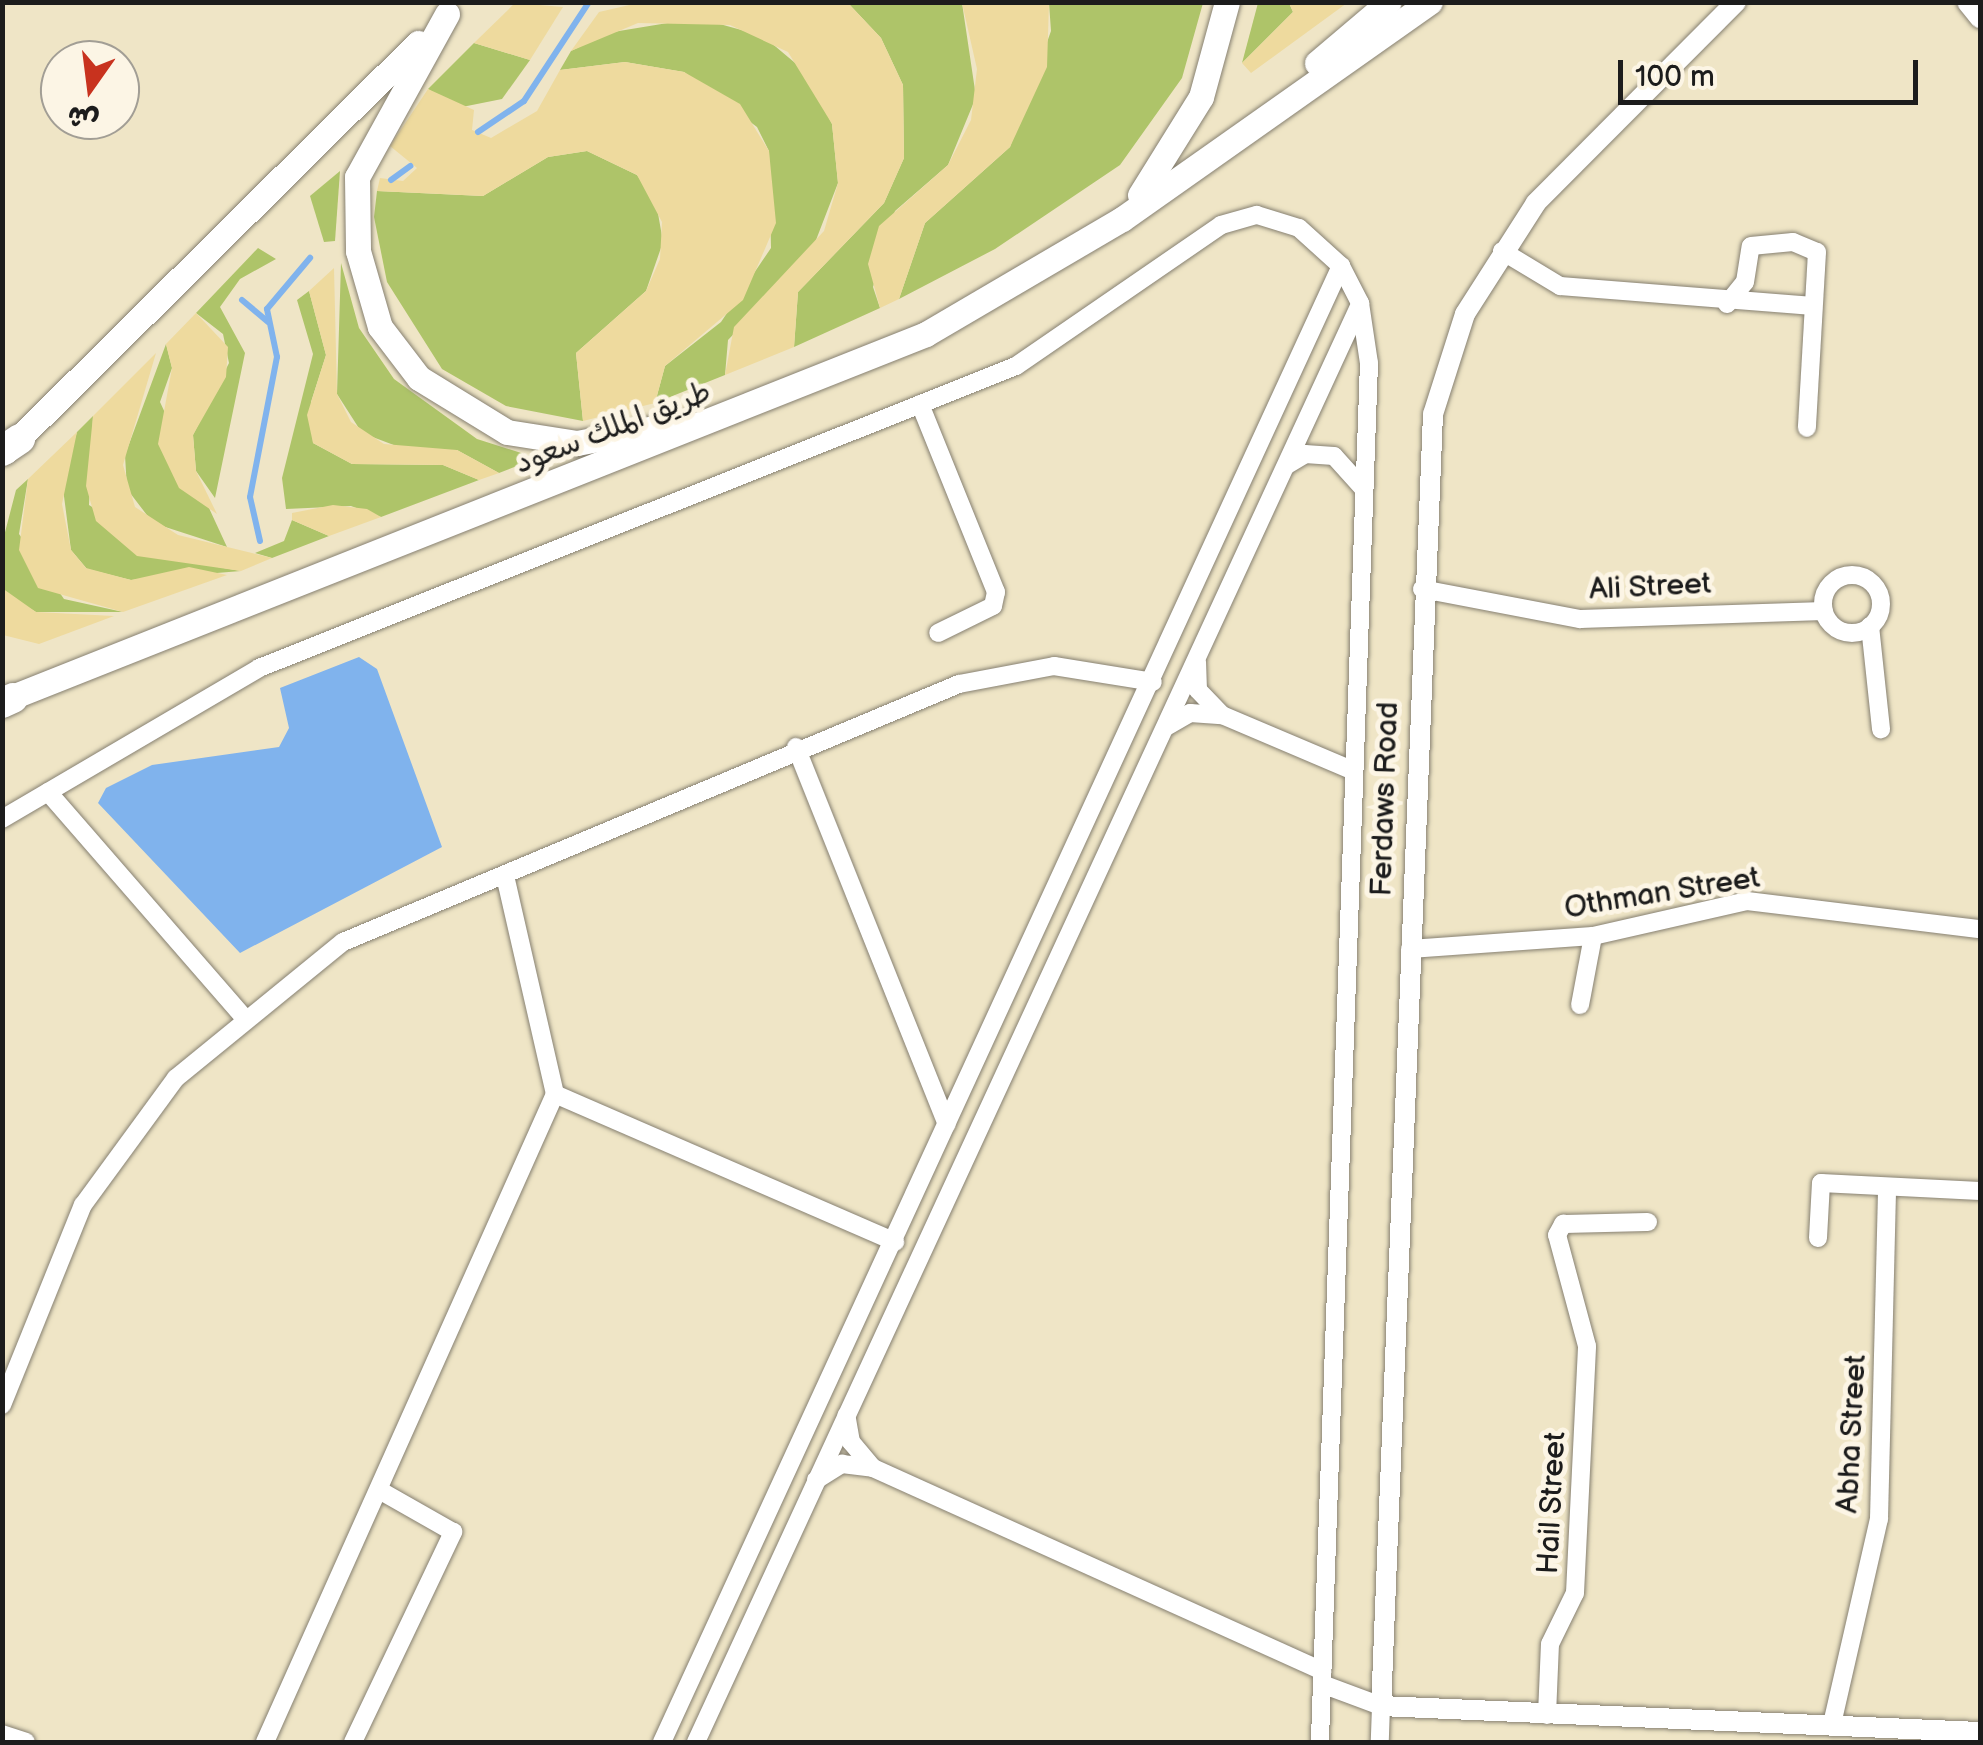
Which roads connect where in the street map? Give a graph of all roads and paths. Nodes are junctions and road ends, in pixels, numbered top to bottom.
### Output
1 (1227, 2) edge
2 (1389, 2) edge
3 (1430, 2) edge
4 (1736, 2) edge
5 (1967, 2) edge
6 (452, 8) edge
7 (1980, 18) edge
8 (1214, 150) junction
9 (1122, 219) junction
10 (1502, 251) junction
11 (1341, 266) junction
12 (1360, 303) junction
13 (1727, 304) junction
14 (1813, 306) junction
15 (920, 404) junction
16 (753, 408) junction
17 (1807, 428) dead end
18 (8, 448) edge
19 (1284, 469) junction
20 (1364, 492) junction
21 (1422, 588) junction
22 (1824, 611) junction
23 (1870, 626) junction
24 (938, 633) dead end
25 (1197, 658) junction
26 (1153, 682) junction
27 (6, 701) edge
28 (1222, 716) junction
29 (1165, 727) junction
30 (1881, 729) dead end
31 (796, 747) junction
32 (1354, 770) junction
33 (48, 792) junction
34 (2, 820) edge
35 (505, 876) junction
36 (1047, 912) junction
37 (1074, 925) junction
38 (1980, 929) edge
39 (1593, 936) junction
40 (1410, 949) junction
41 (1580, 1005) dead end
42 (243, 1016) junction
43 (556, 1094) junction
44 (948, 1124) junction
45 (1887, 1190) junction
46 (1980, 1190) edge
47 (1648, 1222) dead end
48 (1818, 1238) dead end
49 (895, 1242) junction
50 (2, 1404) edge
51 (846, 1414) junction
52 (873, 1468) junction
53 (816, 1480) junction
54 (379, 1490) junction
55 (1322, 1678) junction
56 (1382, 1706) junction
57 (1546, 1715) junction
58 (1832, 1724) junction
59 (1980, 1732) edge
60 (2, 1734) edge
61 (26, 1742) edge
62 (266, 1742) edge
63 (353, 1742) edge
64 (662, 1742) edge
65 (696, 1742) edge
66 (1320, 1742) edge
67 (1380, 1742) edge

1 - 9 main road
2 - 8 main road
3 - 8 main road
4 - 10 street, Ferdaws Road
5 - 7 street
6 - 16 main road
6 - 18 main road
8 - 9 main road, طريق الملك سعود
9 - 16 main road, طريق الملك سعود
10 - 13 street
10 - 21 street, Ferdaws Road
11 - 12 street
11 - 15 street
11 - 26 street
12 - 19 street
12 - 20 street
13 - 14 street
13 - 14 street
14 - 17 street
15 - 24 street
15 - 33 street
16 - 27 main road, طريق الملك سعود
19 - 20 street
19 - 25 street
20 - 32 street
21 - 22 street, Ali Street
21 - 40 street, Ferdaws Road
22 - 23 street
22 - 23 street
23 - 30 street
25 - 28 street
25 - 29 street
26 - 31 street
26 - 36 street
28 - 29 street
28 - 32 street
29 - 37 street
31 - 35 street
31 - 44 street
32 - 55 street
33 - 34 street
33 - 42 street
35 - 42 street
35 - 43 street
36 - 37 street
36 - 44 street
37 - 51 street
38 - 39 street, Othman Street
39 - 40 street, Othman Street
39 - 41 street
40 - 56 street, Ferdaws Road
42 - 50 street
43 - 49 street
43 - 54 street
44 - 49 street
45 - 46 street
45 - 48 street
45 - 58 street, Abha Street
47 - 57 street, Hail Street
49 - 64 street
51 - 52 street
51 - 53 street
52 - 53 street
52 - 55 street
53 - 65 street
54 - 62 street
54 - 63 street
55 - 56 street
55 - 66 street
56 - 57 street
56 - 67 street
57 - 58 street
58 - 59 street
60 - 61 street

